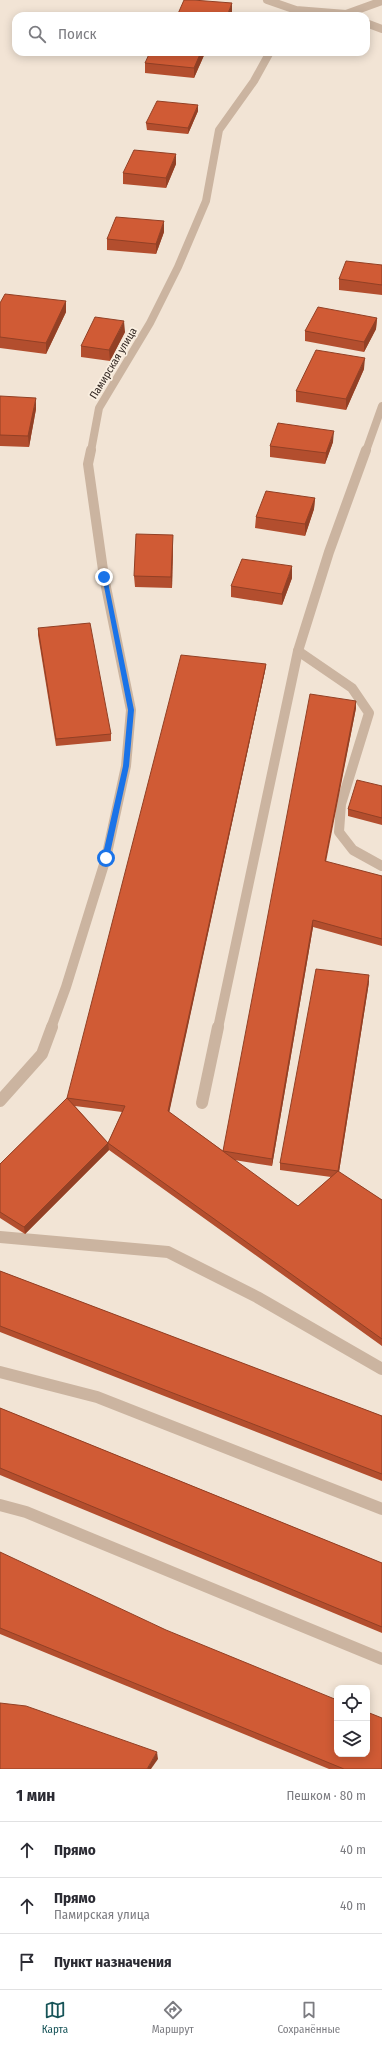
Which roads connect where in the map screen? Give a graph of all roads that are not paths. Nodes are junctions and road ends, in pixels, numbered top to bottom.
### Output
1 (267, 0) edge
2 (382, 1) edge
3 (293, 12) edge
4 (355, 12) edge
5 (370, 24) edge
6 (382, 29) edge
7 (268, 56) edge
8 (382, 406) edge
9 (298, 651) junction
10 (382, 866) edge
11 (0, 1101) edge
12 (202, 1103) dead end
13 (0, 1237) edge
14 (382, 1369) edge
15 (0, 1372) edge
16 (0, 1505) edge
17 (382, 1509) edge
18 (382, 1659) edge

1 - 3 street
2 - 4 street
5 - 6 street
7 - 11 street, Памирская улица
8 - 9 street
9 - 10 street
9 - 12 street
13 - 14 street
15 - 17 street
16 - 18 street

